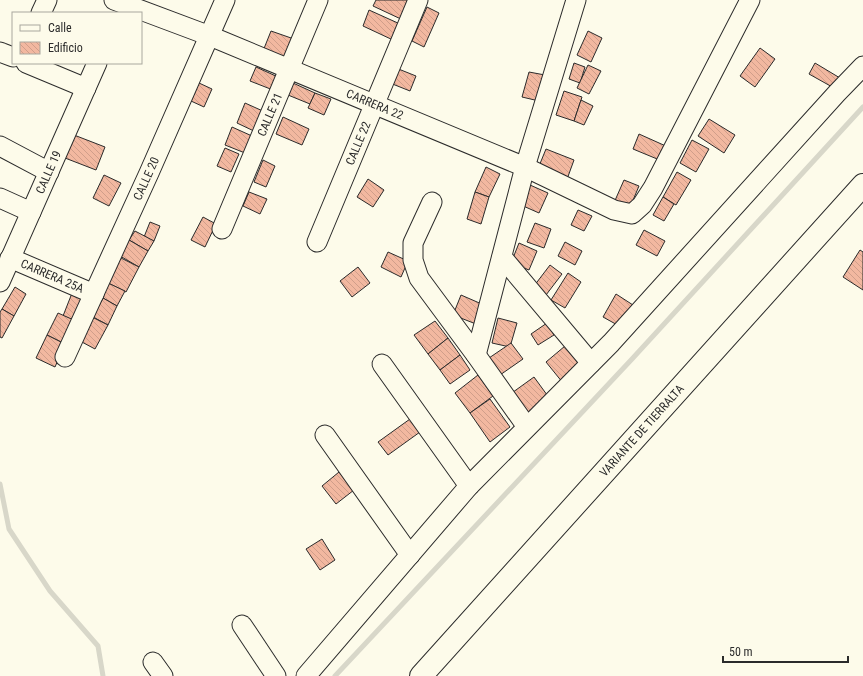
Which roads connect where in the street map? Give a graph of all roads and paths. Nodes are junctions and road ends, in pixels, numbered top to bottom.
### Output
1 (47, 0) edge
2 (225, 0) edge
3 (318, 0) edge
4 (418, 0) edge
5 (576, 0) edge
6 (750, 0) edge
7 (120, 4) edge
8 (41, 12) edge
9 (210, 36) junction
10 (0, 52) edge
11 (12, 58) edge
12 (28, 64) edge
13 (97, 64) edge
14 (863, 66) edge
15 (289, 69) junction
16 (86, 88) junction
17 (373, 104) junction
18 (0, 146) edge
19 (525, 168) junction
20 (49, 172) junction
21 (863, 185) edge
22 (0, 198) edge
23 (432, 202) dead end
24 (32, 212) junction
25 (222, 229) dead end
26 (317, 242) dead end
27 (502, 257) junction
28 (10, 258) junction
29 (0, 282) edge
30 (94, 294) junction
31 (476, 355) junction
32 (65, 357) dead end
33 (591, 363) junction
34 (382, 364) dead end
35 (527, 427) junction
36 (326, 435) dead end
37 (469, 486) junction
38 (410, 555) junction
39 (242, 624) dead end
40 (426, 674) edge
41 (276, 676) edge
42 (306, 676) edge

1 - 8 street
2 - 9 street, CALLE 20
3 - 15 street, CALLE 21
4 - 17 street, CALLE 22
5 - 19 street
6 - 19 street, CARRERA 22
7 - 9 street, CARRERA 22
9 - 15 street, CARRERA 22
9 - 30 street, CALLE 20
10 - 11 street
12 - 16 street
13 - 16 street, CALLE 19
14 - 33 street
15 - 17 street, CARRERA 22
15 - 25 street, CALLE 21
16 - 20 street, CALLE 19
17 - 19 street, CARRERA 22
17 - 26 street, CALLE 22
18 - 20 street
19 - 27 street
20 - 24 street, CALLE 19
21 - 40 main road, VARIANTE DE TIERRALTA
22 - 24 street
23 - 31 street
24 - 28 street, CALLE 19
27 - 31 street
27 - 33 street
28 - 29 street, CALLE 19
28 - 30 street, CARRERA 25A
30 - 32 street, CALLE 20
31 - 35 street
33 - 35 street
34 - 37 street
35 - 37 street
36 - 38 street
37 - 38 street
38 - 42 street
39 - 41 street

